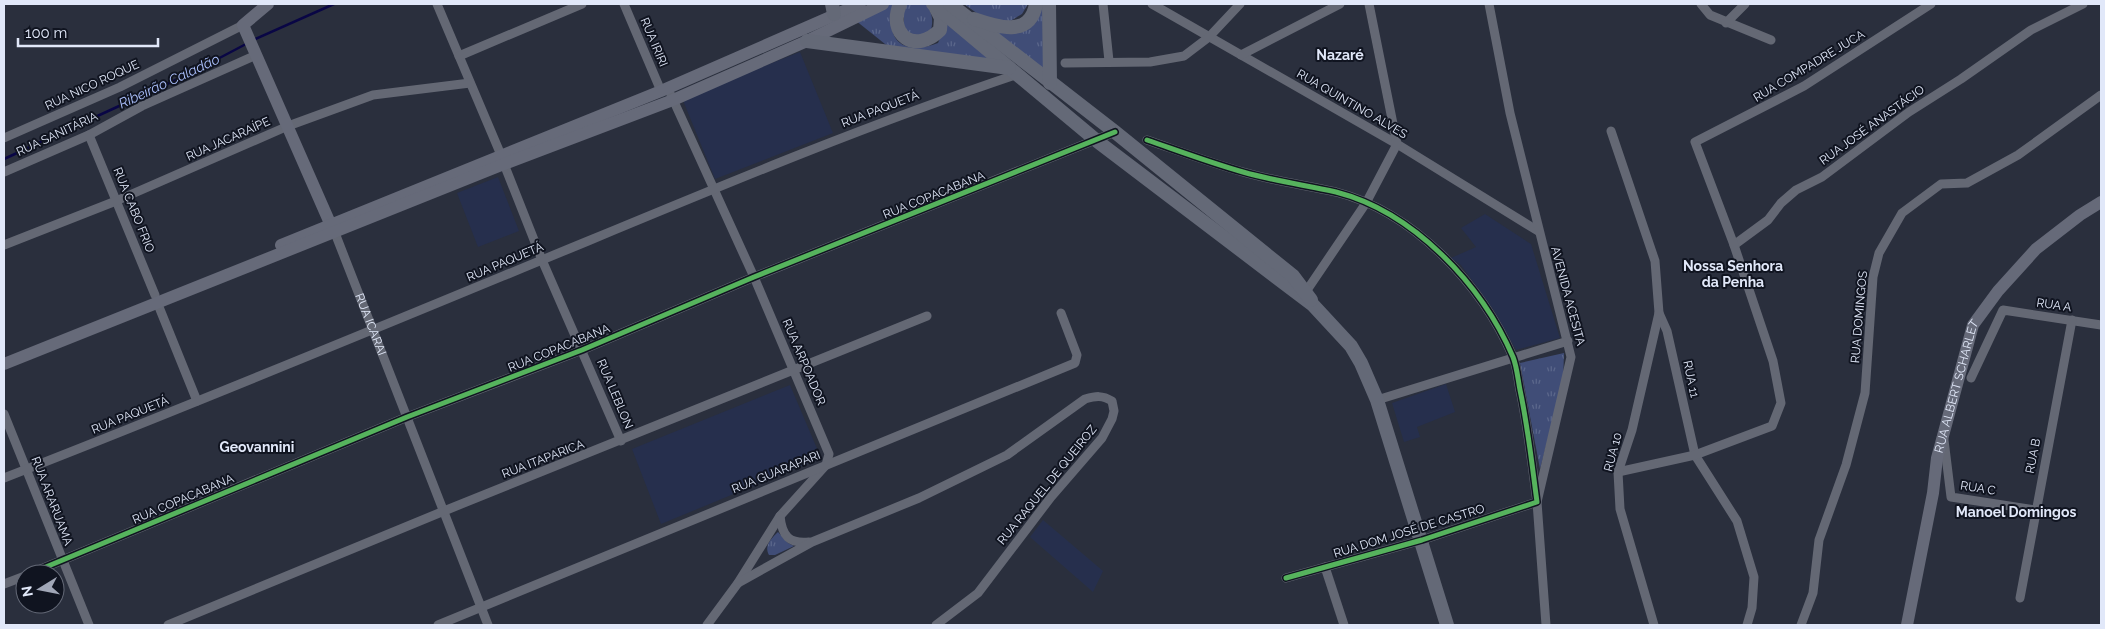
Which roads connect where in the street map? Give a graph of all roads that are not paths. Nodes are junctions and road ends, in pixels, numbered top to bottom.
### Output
1 (268, 4) edge
2 (437, 4) edge
3 (582, 4) edge
4 (624, 4) edge
5 (860, 4) edge
6 (883, 4) edge
7 (900, 4) edge
8 (933, 4) edge
9 (950, 4) edge
10 (1036, 4) edge
11 (1048, 4) edge
12 (1103, 4) edge
13 (1152, 4) edge
14 (1240, 4) edge
15 (1340, 4) edge
16 (1370, 4) edge
17 (1489, 4) edge
18 (1700, 4) edge
19 (1745, 4) edge
20 (1931, 4) edge
21 (2083, 4) edge
22 (833, 9) edge
23 (965, 17) junction
24 (1726, 23) junction
25 (244, 26) junction
26 (1210, 37) junction
27 (1771, 40) dead end
28 (807, 41) junction
29 (255, 52) junction
30 (1242, 55) junction
31 (458, 56) junction
32 (1108, 61) junction
33 (1065, 63) dead end
34 (1014, 71) junction
35 (470, 83) junction
36 (1050, 83) junction
37 (668, 93) junction
38 (2101, 95) edge
39 (288, 126) junction
40 (1611, 131) dead end
41 (1115, 132) junction
42 (89, 135) junction
43 (4, 138) edge
44 (1147, 140) dead end
45 (1097, 141) junction
46 (1397, 144) junction
47 (502, 160) junction
48 (4, 172) edge
49 (713, 189) junction
50 (116, 201) junction
51 (2101, 202) edge
52 (1366, 203) junction
53 (333, 229) junction
54 (1538, 231) junction
55 (4, 245) edge
56 (1734, 245) junction
57 (542, 260) junction
58 (754, 277) junction
59 (156, 298) junction
60 (1307, 298) junction
61 (1061, 313) dead end
62 (1659, 313) junction
63 (927, 316) dead end
64 (2072, 320) junction
65 (2101, 325) edge
66 (372, 331) junction
67 (1568, 341) junction
68 (582, 350) junction
69 (4, 355) edge
70 (1513, 358) junction
71 (4, 364) edge
72 (793, 369) junction
73 (1971, 378) dead end
74 (1377, 400) junction
75 (198, 402) junction
76 (4, 414) edge
77 (407, 417) junction
78 (1943, 432) junction
79 (621, 441) junction
80 (1695, 455) junction
81 (826, 465) junction
82 (26, 469) junction
83 (1618, 472) junction
84 (4, 478) edge
85 (1537, 502) junction
86 (2036, 510) junction
87 (444, 511) junction
88 (780, 516) junction
89 (1422, 540) junction
90 (812, 542) junction
91 (62, 561) junction
92 (54, 564) edge
93 (1325, 566) junction
94 (1286, 578) dead end
95 (738, 583) junction
96 (2020, 598) dead end
97 (481, 608) junction
98 (89, 625) edge
99 (168, 625) edge
100 (438, 625) edge
101 (488, 625) edge
102 (707, 625) edge
103 (936, 625) edge
104 (1344, 625) edge
105 (1447, 625) edge
106 (1546, 625) edge
107 (1654, 625) edge
108 (1747, 625) edge
109 (1802, 625) edge
110 (1907, 625) edge

1 - 25 main road
2 - 31 street, RUA LEBLON
3 - 31 street
4 - 37 street, RUA IRIRI
5 - 22 main road
6 - 28 main road
7 - 8 main road
8 - 34 main road
9 - 23 main road
10 - 23 main road
11 - 36 main road
12 - 32 street
13 - 26 street, RUA QUINTINO ALVES
14 - 26 street
15 - 30 street
16 - 46 street
17 - 54 street, AVENIDA ACESITA
18 - 24 street
19 - 24 street
20 - 56 street, RUA COMPADRE JUCA
21 - 56 street, RUA JOSÉ ANASTÁCIO
22 - 37 main road
23 - 36 main road
24 - 27 street
25 - 29 main road, RUA ICARAI
25 - 43 street, RUA NICO ROQUE
26 - 30 street, RUA QUINTINO ALVES
26 - 32 street
28 - 34 main road
28 - 37 main road
29 - 39 main road, RUA ICARAI
29 - 42 street, RUA SANITÁRIA
30 - 46 street, RUA QUINTINO ALVES
31 - 35 street, RUA LEBLON
32 - 33 street
34 - 45 main road
34 - 49 street, RUA PAQUETÁ
35 - 39 street, RUA JACARAÍPE
35 - 47 street, RUA LEBLON
36 - 41 main road
37 - 47 main road
37 - 49 street, RUA ARPOADOR
38 - 109 street, RUA DOMINGOS
39 - 50 street, RUA JACARAÍPE
39 - 53 main road, RUA ICARAI
40 - 62 street, RUA 11
41 - 45 street, RUA COPACABANA
41 - 60 main road
42 - 48 street, RUA SANITÁRIA
42 - 50 street, RUA CABO FRIO
44 - 52 street
45 - 58 street, RUA COPACABANA
45 - 60 main road
46 - 52 street
46 - 54 street, RUA QUINTINO ALVES
47 - 53 main road
47 - 57 street, RUA LEBLON
49 - 57 street, RUA PAQUETÁ
49 - 58 street, RUA ARPOADOR
50 - 55 street, RUA JACARAÍPE
50 - 59 street, RUA CABO FRIO
51 - 78 main road, RUA ALBERT SCHARLET
52 - 60 street
52 - 70 street
53 - 59 main road
53 - 66 street, RUA ICARAI
54 - 67 street, AVENIDA ACESITA
56 - 80 street
57 - 66 street, RUA PAQUETÁ
57 - 68 street, RUA LEBLON
58 - 68 street, RUA COPACABANA
58 - 72 street, RUA ARPOADOR
59 - 69 main road
59 - 71 main road
59 - 75 street, RUA CABO FRIO
60 - 74 main road
61 - 81 street, RUA GUARAPARI
62 - 80 street, RUA 11
62 - 83 street, RUA 10
63 - 72 street, RUA ITAPARICA
64 - 65 street, RUA A
64 - 73 street, RUA A
64 - 86 street, RUA B
66 - 75 street, RUA PAQUETÁ
66 - 77 street, RUA ICARAI
67 - 70 street
67 - 85 street, AVENIDA ACESITA
68 - 77 street, RUA COPACABANA
68 - 79 street, RUA LEBLON
70 - 74 street
70 - 85 street
72 - 79 street, RUA ITAPARICA
72 - 81 street, RUA ARPOADOR
74 - 89 main road
75 - 82 street, RUA PAQUETÁ
76 - 82 street, RUA ARARUAMA
77 - 87 street, RUA ICARAI
77 - 91 street, RUA COPACABANA
78 - 86 street, RUA C
78 - 110 main road, RUA ALBERT SCHARLET
79 - 87 street, RUA ITAPARICA
80 - 83 street
80 - 108 street, RUA 11
81 - 88 street
81 - 97 street, RUA GUARAPARI
82 - 84 street, RUA PAQUETÁ
82 - 91 street, RUA ARARUAMA
83 - 107 street, RUA 10
85 - 89 street, RUA DOM JOSÉ DE CASTRO
85 - 106 street, AVENIDA ACESITA
86 - 96 street, RUA B
87 - 97 street, RUA ICARAI
87 - 99 street, RUA ITAPARICA
88 - 90 street
88 - 95 street
89 - 93 street, RUA DOM JOSÉ DE CASTRO
89 - 105 main road
90 - 95 street, RUA RAQUEL DE QUEIROZ
90 - 103 street, RUA RAQUEL DE QUEIROZ
91 - 92 street, RUA COPACABANA
91 - 98 street, RUA ARARUAMA
93 - 94 street, RUA DOM JOSÉ DE CASTRO
93 - 104 street
95 - 102 street
97 - 100 street, RUA GUARAPARI
97 - 101 street, RUA ICARAI

